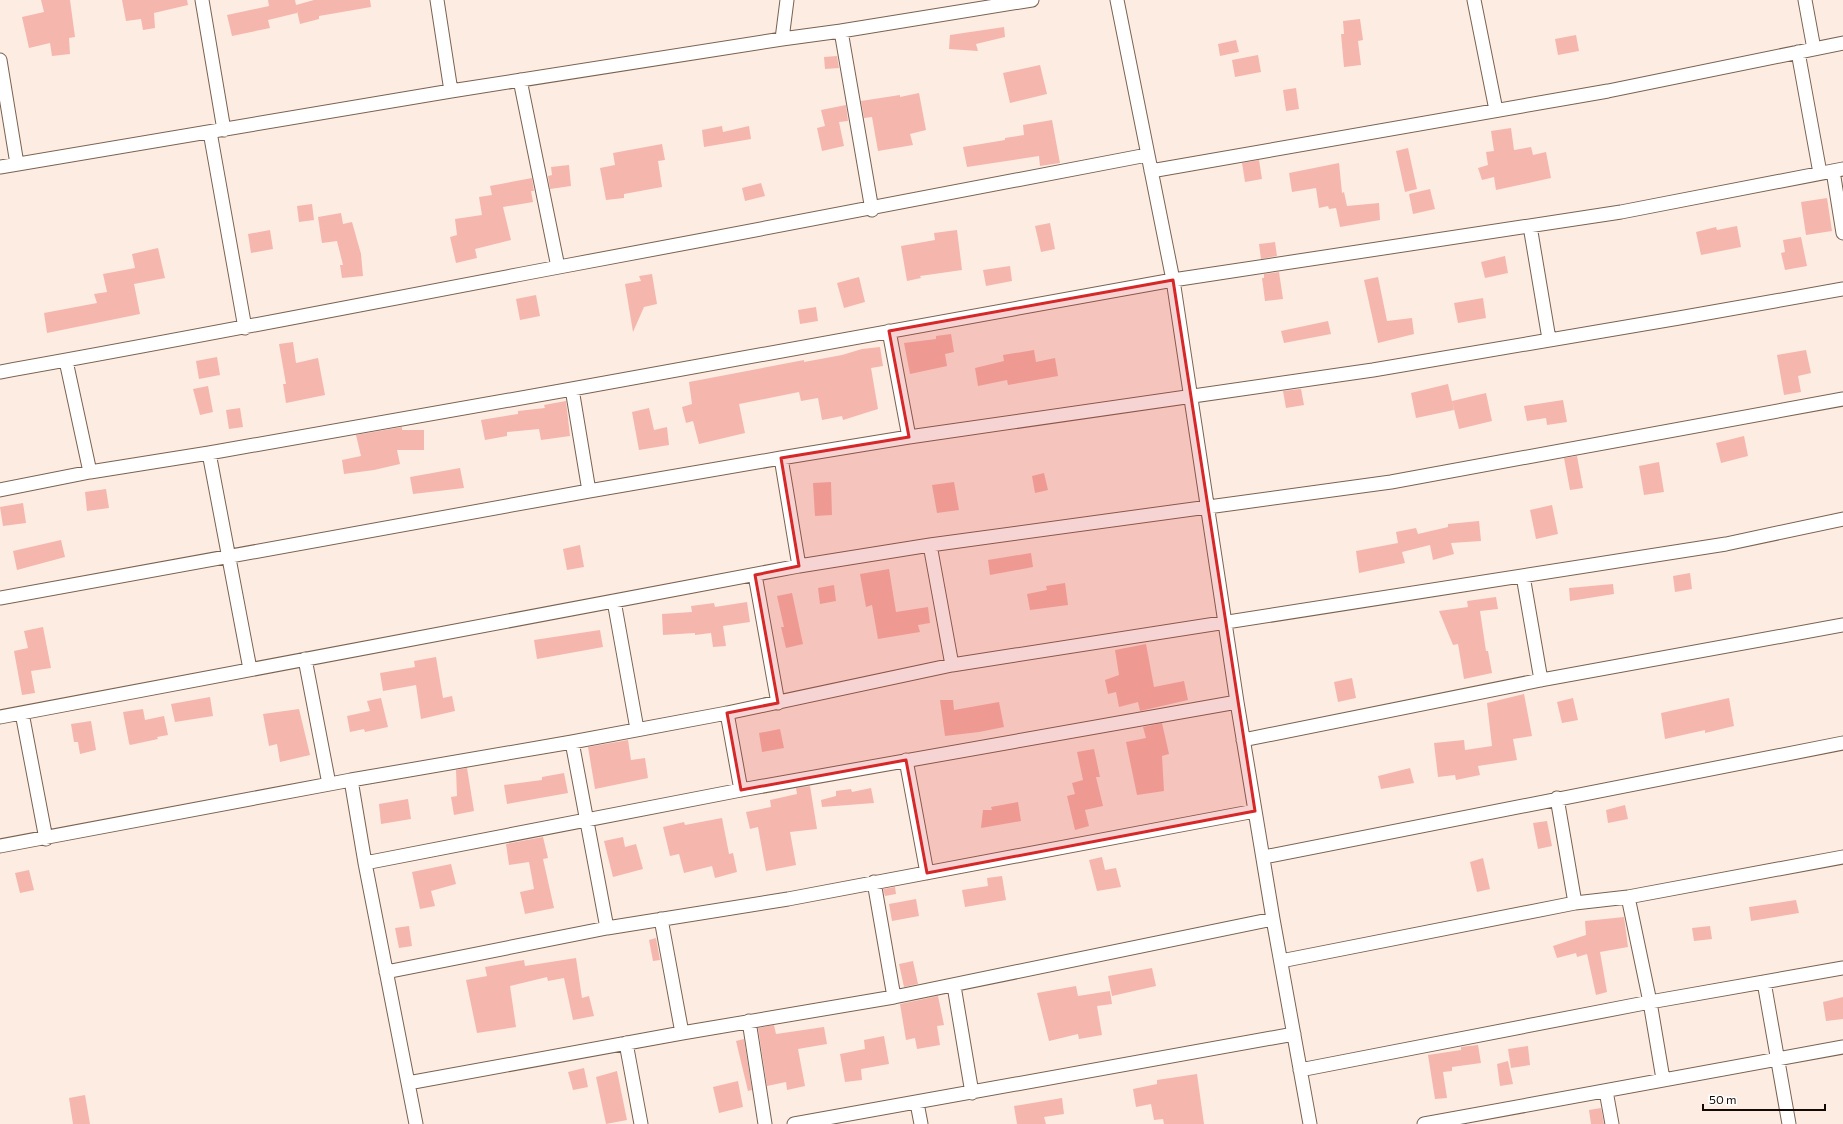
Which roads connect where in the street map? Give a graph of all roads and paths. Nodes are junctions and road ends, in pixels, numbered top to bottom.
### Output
1 (202, 0) edge
2 (438, 0) edge
3 (787, 0) edge
4 (1032, 0) edge
5 (1117, 0) edge
6 (1474, 0) edge
7 (1805, 0) edge
8 (841, 31) junction
9 (782, 38) junction
10 (1843, 43) edge
11 (1814, 49) junction
12 (1798, 52) junction
13 (0, 60) edge
14 (520, 80) junction
15 (451, 91) junction
16 (1496, 110) junction
17 (224, 130) junction
18 (210, 132) junction
19 (1147, 155) junction
20 (17, 164) junction
21 (0, 167) edge
22 (1838, 170) edge
23 (1151, 171) junction
24 (1820, 173) junction
25 (872, 210) junction
26 (1530, 226) junction
27 (1843, 234) edge
28 (558, 267) junction
29 (1173, 280) junction
30 (1843, 289) edge
31 (245, 328) junction
32 (890, 331) junction
33 (1549, 339) junction
34 (66, 361) junction
35 (0, 372) edge
36 (572, 389) junction
37 (1190, 396) junction
38 (1843, 399) edge
39 (910, 437) junction
40 (209, 453) junction
41 (781, 458) junction
42 (90, 472) junction
43 (0, 490) edge
44 (590, 491) junction
45 (1208, 507) junction
46 (1843, 519) edge
47 (930, 545) junction
48 (230, 557) junction
49 (799, 566) junction
50 (755, 575) junction
51 (1523, 576) junction
52 (0, 598) edge
53 (614, 601) junction
54 (1224, 622) junction
55 (1843, 625) edge
56 (305, 659) junction
57 (952, 665) junction
58 (250, 669) junction
59 (1541, 680) junction
60 (1237, 702) junction
61 (778, 703) junction
62 (22, 713) junction
63 (727, 713) junction
64 (0, 717) edge
65 (637, 729) junction
66 (1244, 740) junction
67 (572, 742) junction
68 (1843, 743) edge
69 (906, 760) junction
70 (351, 780) junction
71 (329, 784) junction
72 (741, 790) junction
73 (1557, 798) junction
74 (1255, 811) junction
75 (587, 821) junction
76 (46, 839) junction
77 (0, 846) edge
78 (1843, 856) edge
79 (1264, 857) junction
80 (365, 863) junction
81 (927, 873) junction
82 (874, 882) junction
83 (1628, 897) junction
84 (1575, 903) junction
85 (661, 919) junction
86 (1273, 919) junction
87 (607, 928) junction
88 (1281, 961) junction
89 (1843, 968) edge
90 (386, 972) junction
91 (1764, 982) junction
92 (954, 986) junction
93 (894, 997) junction
94 (1650, 1002) junction
95 (749, 1021) junction
96 (682, 1033) junction
97 (1294, 1034) junction
98 (626, 1043) junction
99 (1843, 1046) edge
100 (1777, 1060) junction
101 (1300, 1070) junction
102 (1663, 1080) junction
103 (408, 1083) junction
104 (1606, 1091) junction
105 (972, 1093) junction
106 (917, 1103) junction
107 (416, 1124) edge
108 (641, 1124) edge
109 (766, 1124) edge
110 (794, 1124) edge
111 (921, 1124) edge
112 (1310, 1124) edge
113 (1424, 1124) edge
114 (1612, 1124) edge
115 (1789, 1124) edge

1 - 17 street
2 - 15 street
3 - 9 street
4 - 8 street
5 - 19 street
6 - 16 street
7 - 11 street
8 - 9 street
8 - 25 street
9 - 14 street
10 - 11 street
11 - 12 street
12 - 16 street
12 - 24 street
13 - 20 street
14 - 15 street
14 - 28 street
15 - 17 street
16 - 23 street
17 - 18 street
18 - 20 street
18 - 31 street
19 - 23 street
19 - 25 street
20 - 21 street
22 - 24 street
22 - 27 street
23 - 29 street
24 - 26 street
25 - 28 street
26 - 29 street
26 - 33 street
28 - 31 street
29 - 32 street
29 - 37 street
30 - 33 street
31 - 34 street
32 - 36 street
32 - 39 street
33 - 37 street
34 - 35 street
34 - 42 street
36 - 40 street
36 - 44 street
37 - 39 street
37 - 45 street
38 - 45 street
39 - 41 street
40 - 42 street
40 - 48 street
41 - 44 street
41 - 49 street
42 - 43 street
44 - 48 street
45 - 47 street
45 - 54 street
46 - 51 street
47 - 49 street
47 - 57 street
48 - 52 street
48 - 58 street
49 - 50 street
50 - 53 street
50 - 61 street
51 - 54 street
51 - 59 street
53 - 56 street
53 - 65 street
54 - 57 street
54 - 60 street
55 - 59 street
56 - 58 street
56 - 71 street
57 - 61 street
58 - 62 street
59 - 66 street
60 - 66 street
60 - 69 street
61 - 63 street
62 - 64 street
62 - 76 street
63 - 65 street
63 - 72 street
65 - 67 street
66 - 74 street
67 - 70 street
67 - 75 street
68 - 73 street
69 - 72 street
69 - 81 street
70 - 71 street
70 - 80 street
71 - 76 street
72 - 75 street
73 - 79 street
73 - 84 street
74 - 79 street
74 - 81 street
75 - 80 street
75 - 87 street
76 - 77 street
78 - 83 street
79 - 86 street
80 - 90 street
81 - 82 street
82 - 85 street
82 - 93 street
83 - 84 street
83 - 94 street
84 - 88 street
85 - 87 street
85 - 96 street
86 - 88 street
86 - 92 street
87 - 90 street
88 - 97 street
89 - 91 street
90 - 103 street
91 - 94 street
91 - 100 street
92 - 93 street
92 - 105 street
93 - 95 street
94 - 101 street
94 - 102 street
95 - 96 street
95 - 109 street
96 - 98 street
97 - 101 street
97 - 105 street
98 - 103 street
98 - 108 street
99 - 100 street
100 - 102 street
100 - 115 street
101 - 112 street
102 - 104 street
103 - 107 street
104 - 113 street
104 - 114 street
105 - 106 street
106 - 110 street
106 - 111 street

